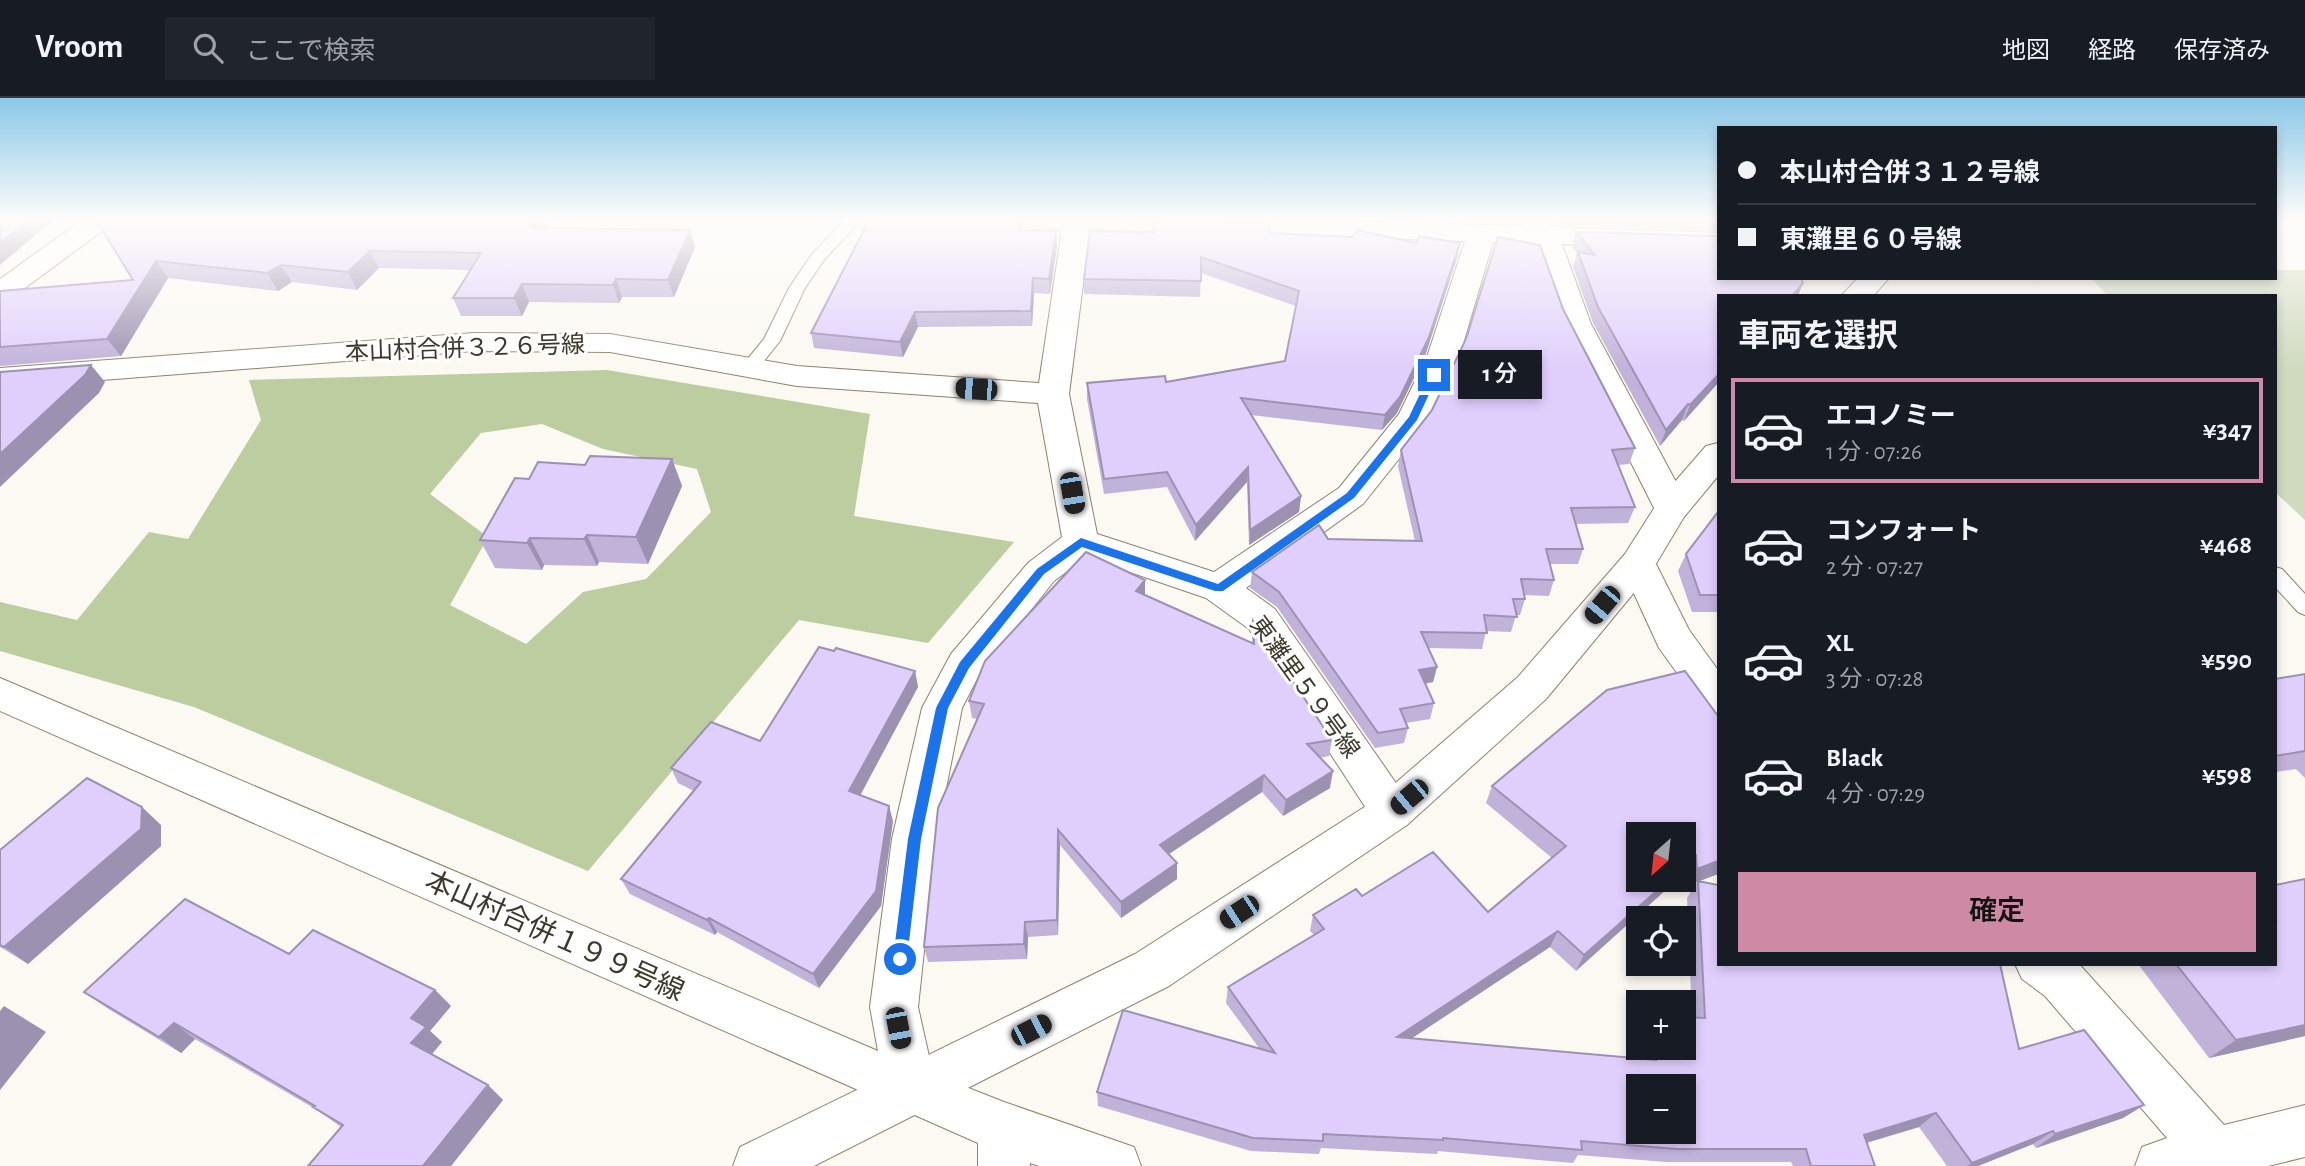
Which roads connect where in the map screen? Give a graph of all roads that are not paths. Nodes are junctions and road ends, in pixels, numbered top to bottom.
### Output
1 (31, 270) edge
2 (809, 270) edge
3 (1063, 270) edge
4 (1470, 270) edge
5 (1554, 270) edge
6 (0, 293) edge
7 (750, 367) junction
8 (0, 379) edge
9 (1054, 394) junction
10 (1717, 455) edge
11 (1672, 508) junction
12 (1081, 542) junction
13 (1638, 563) junction
14 (2277, 576) edge
15 (1219, 588) junction
16 (2305, 607) edge
17 (0, 694) edge
18 (1717, 698) edge
19 (1392, 812) junction
20 (2042, 966) edge
21 (911, 1090) junction
22 (2305, 1131) edge
23 (1004, 1147) edge
24 (2218, 1160) edge
25 (760, 1166) edge
26 (1115, 1166) edge
27 (2161, 1166) edge

1 - 6 street
2 - 7 lane
3 - 9 street
4 - 15 street
5 - 11 street
7 - 8 street, 本山村合併３２６号線
7 - 9 street, 本山村合併３２６号線
9 - 12 street
10 - 11 street
11 - 13 street
12 - 15 street, 東灘里５９号線
12 - 21 street
13 - 18 street
13 - 19 street
14 - 16 lane
15 - 19 street, 東灘里５９号線
17 - 21 street, 本山村合併１９９号線
19 - 21 street
20 - 24 street
21 - 23 street, 本山村合併１９９号線
21 - 25 street
22 - 24 street
23 - 26 street, 本山村合併１９９号線
24 - 27 street

